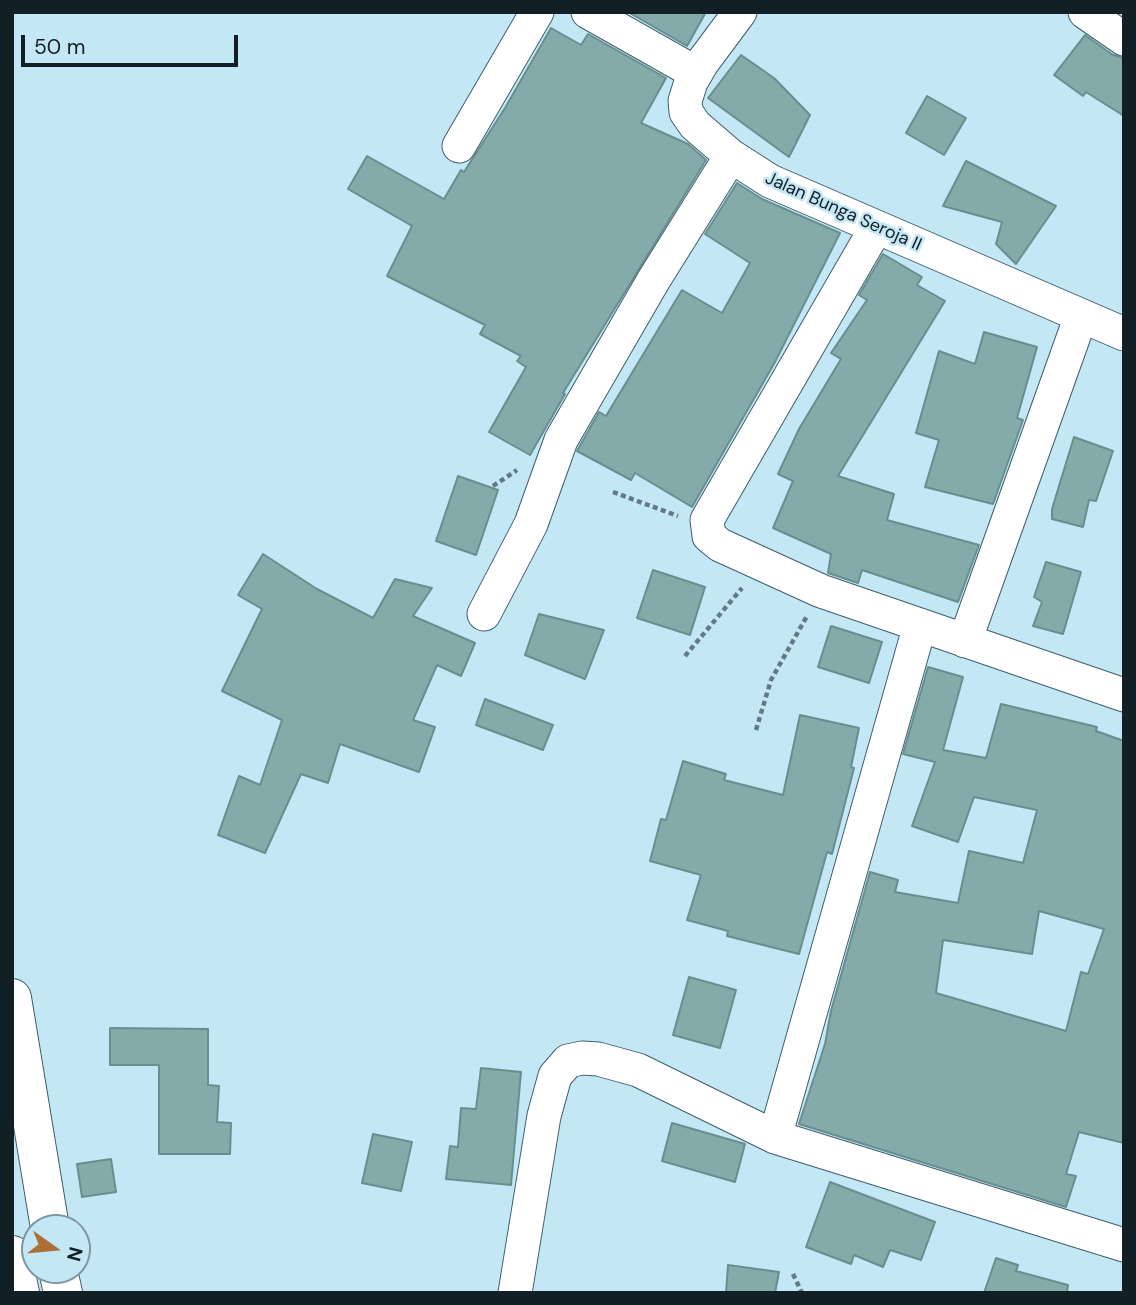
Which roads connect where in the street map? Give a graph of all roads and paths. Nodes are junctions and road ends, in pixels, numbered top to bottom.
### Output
1 (537, 12) edge
2 (588, 12) edge
3 (740, 12) edge
4 (1086, 12) edge
5 (1124, 39) edge
6 (696, 73) junction
7 (459, 146) dead end
8 (732, 156) junction
9 (876, 228) junction
10 (1080, 316) junction
11 (1124, 334) edge
12 (613, 492) dead end
13 (706, 526) junction
14 (763, 563) junction
15 (821, 591) junction
16 (484, 614) dead end
17 (920, 625) junction
18 (965, 641) junction
19 (685, 656) dead end
20 (1124, 695) edge
21 (756, 730) dead end
22 (14, 1006) edge
23 (775, 1137) junction
24 (48, 1214) edge
25 (1124, 1245) edge
26 (12, 1255) edge
27 (793, 1274) dead end
28 (20, 1293) edge
29 (515, 1293) edge
30 (802, 1293) edge

1 - 7 street
2 - 6 street
3 - 6 street, Jalan Bunga Seroja II
4 - 5 street
6 - 8 street, Jalan Bunga Seroja II
8 - 9 street, Jalan Bunga Seroja II
8 - 16 street
9 - 10 street, Jalan Bunga Seroja II
9 - 13 street
10 - 11 street, Jalan Bunga Seroja II
10 - 18 street
12 - 13 path
13 - 14 street
14 - 15 street
14 - 19 path
15 - 17 street
15 - 21 path
17 - 18 street
17 - 23 street
18 - 20 street
22 - 24 main road
23 - 25 street
23 - 29 street
26 - 28 main road
27 - 30 path

